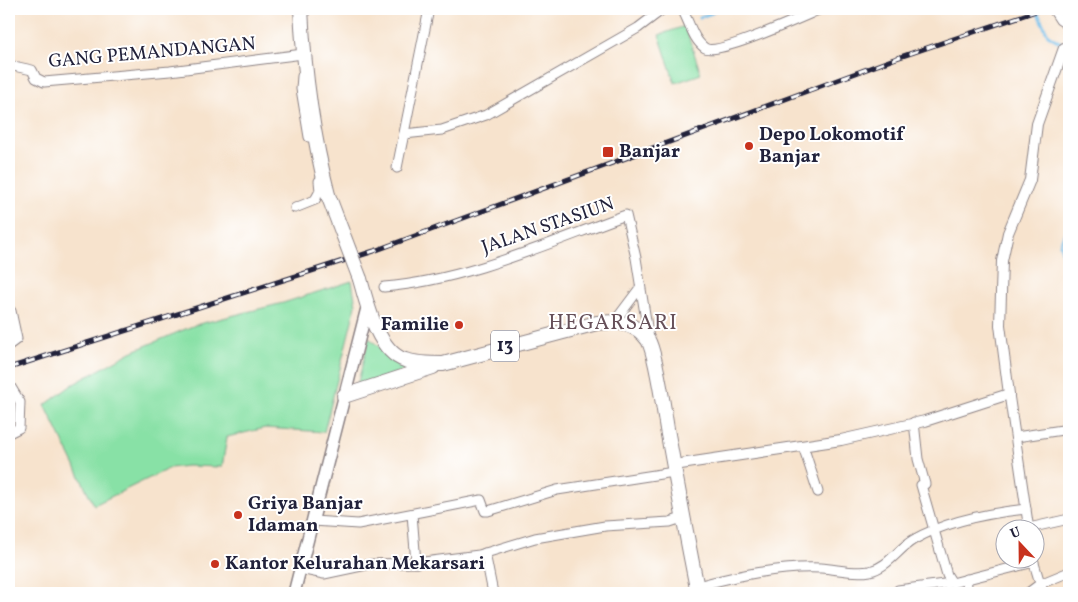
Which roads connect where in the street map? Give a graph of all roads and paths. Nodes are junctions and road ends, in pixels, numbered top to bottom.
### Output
1 (301, 9) edge
2 (429, 9) edge
3 (663, 9) edge
4 (682, 9) edge
5 (821, 9) edge
6 (1053, 9) edge
7 (1069, 26) edge
8 (1068, 43) edge
9 (304, 57) junction
10 (9, 65) edge
11 (404, 134) junction
12 (397, 168) dead end
13 (295, 208) dead end
14 (384, 287) dead end
15 (639, 289) junction
16 (368, 304) junction
17 (11, 312) dead end
18 (615, 321) junction
19 (649, 342) junction
20 (9, 345) edge
21 (443, 364) junction
22 (9, 384) edge
23 (1009, 394) junction
24 (344, 396) junction
25 (914, 422) junction
26 (1069, 429) edge
27 (9, 433) edge
28 (1016, 437) junction
29 (803, 446) junction
30 (674, 468) junction
31 (818, 492) dead end
32 (1026, 509) junction
33 (412, 514) junction
34 (682, 518) junction
35 (1069, 519) edge
36 (1028, 520) edge
37 (313, 521) junction
38 (1046, 525) edge
39 (933, 530) junction
40 (485, 553) junction
41 (416, 563) junction
42 (300, 569) junction
43 (1002, 570) edge
44 (1036, 570) edge
45 (1069, 572) edge
46 (966, 580) junction
47 (952, 583) junction
48 (698, 589) edge
49 (1041, 589) edge
50 (898, 590) dead end
51 (294, 593) edge
52 (493, 593) edge
53 (968, 593) edge
54 (1028, 593) edge

1 - 9 highway, 13
2 - 11 street
3 - 11 street
4 - 5 street
6 - 7 street
8 - 23 street
9 - 10 street, GANG PEMANDANGAN
9 - 13 street
9 - 16 highway, 13, bridge
11 - 12 street
14 - 15 street, JALAN STASIUN
15 - 18 street
15 - 19 street, JALAN STASIUN
16 - 21 highway, 13
16 - 24 main road
17 - 20 street
18 - 19 highway, 13
18 - 21 highway, 13
19 - 30 highway
21 - 24 highway
22 - 27 street
23 - 25 street
23 - 28 street
24 - 37 main road
25 - 29 street
25 - 39 street
26 - 28 street
28 - 32 street
29 - 30 street
29 - 31 street
30 - 33 street
30 - 34 highway
32 - 36 street
32 - 39 street
33 - 37 street
33 - 41 street
34 - 40 street
34 - 48 highway
35 - 38 street
37 - 42 main road
39 - 47 street
39 - 48 street
40 - 41 street
40 - 52 street
41 - 42 street
42 - 51 main road
43 - 46 street
44 - 49 street
45 - 49 street
46 - 47 street
46 - 53 street
47 - 50 street
49 - 54 street

